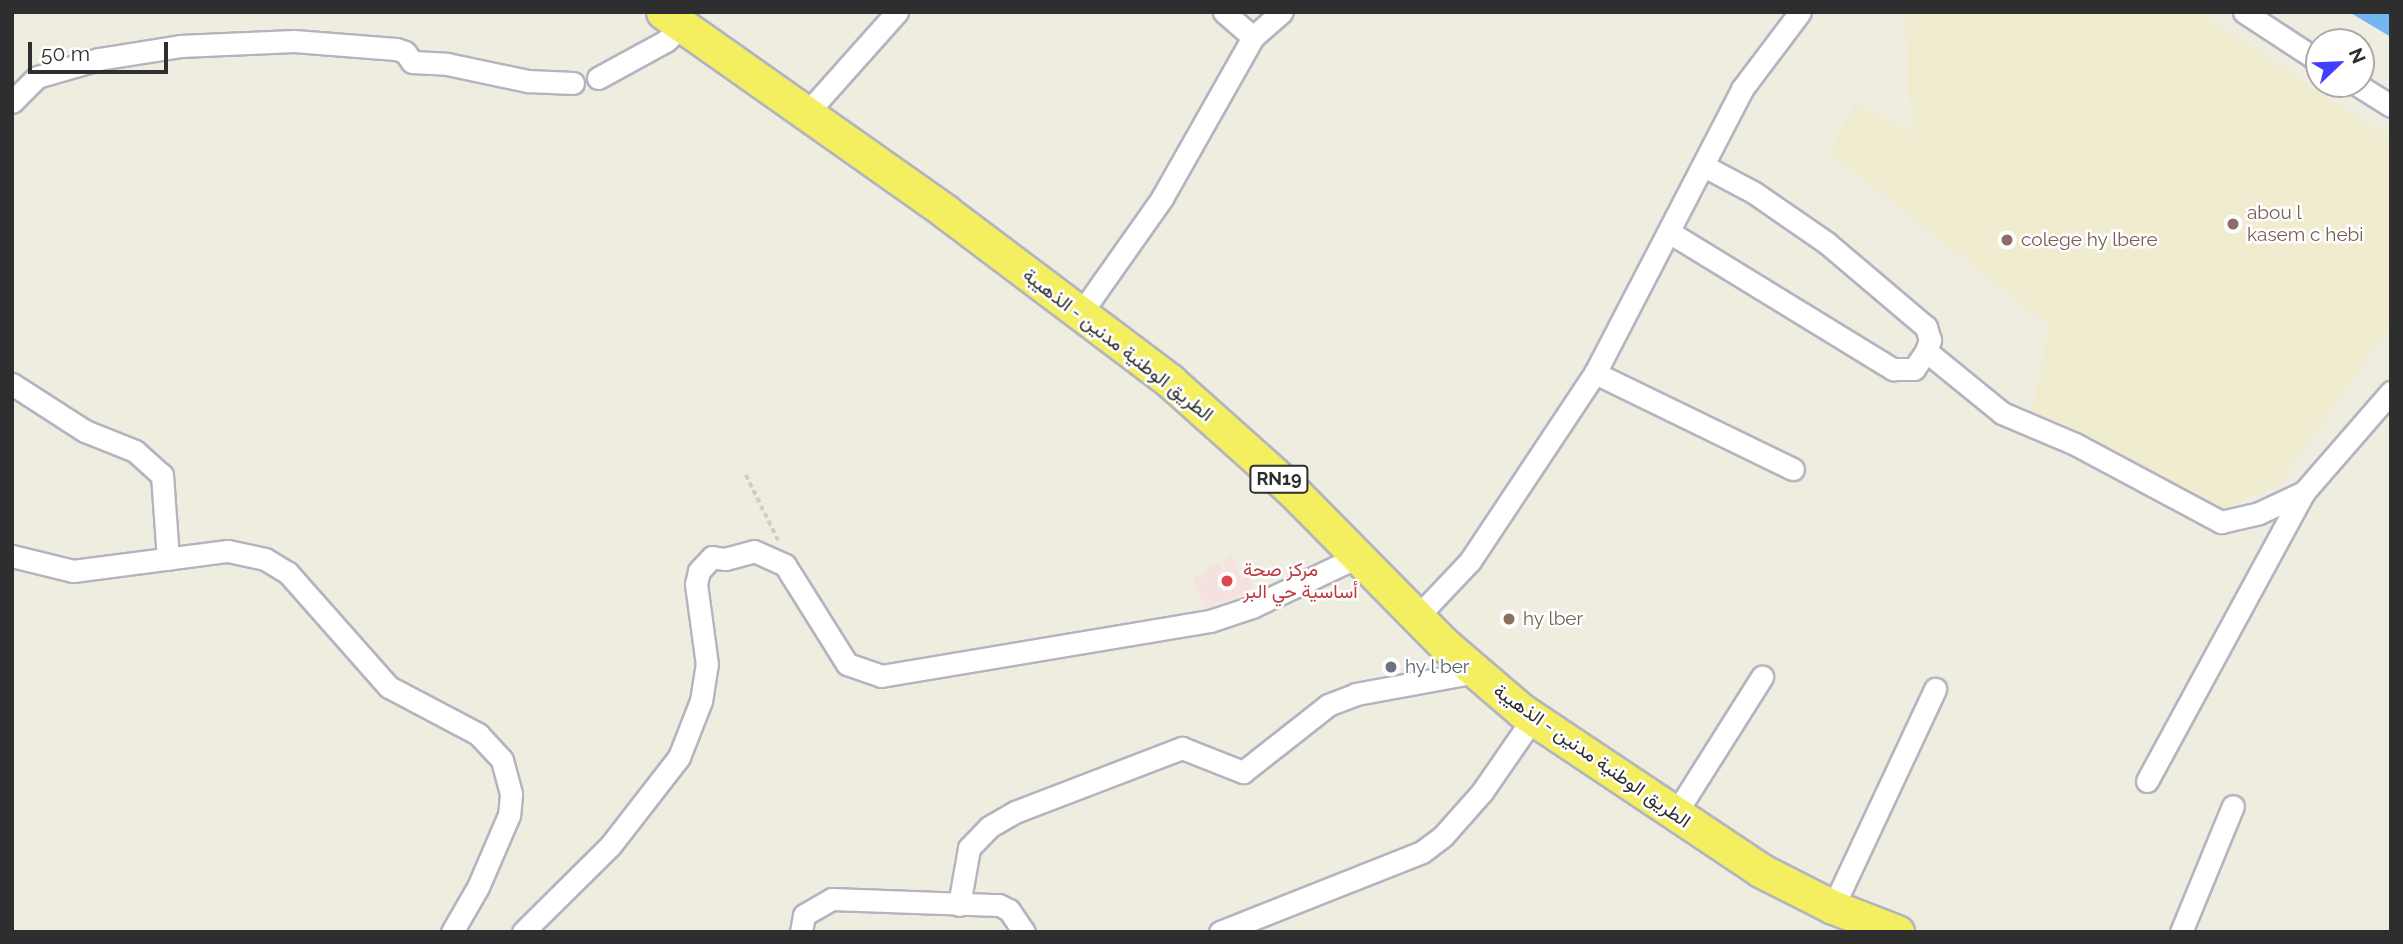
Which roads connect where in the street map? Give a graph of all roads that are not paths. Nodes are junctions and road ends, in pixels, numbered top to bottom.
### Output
1 (897, 12) edge
2 (1224, 12) edge
3 (1282, 12) edge
4 (1800, 12) edge
5 (2244, 12) edge
6 (672, 19) edge
7 (1253, 37) junction
8 (2305, 52) edge
9 (598, 78) dead end
10 (573, 83) dead end
11 (2375, 96) edge
12 (12, 102) edge
13 (2391, 106) edge
14 (806, 114) junction
15 (1703, 166) junction
16 (1669, 232) junction
17 (1081, 313) junction
18 (1926, 351) junction
19 (1595, 373) junction
20 (12, 384) edge
21 (2391, 392) edge
22 (1793, 469) dead end
23 (2304, 492) junction
24 (12, 556) edge
25 (1355, 558) junction
26 (168, 559) junction
27 (1418, 615) junction
28 (1476, 672) junction
29 (1762, 677) dead end
30 (1935, 689) dead end
31 (1532, 718) junction
32 (2147, 781) dead end
33 (2233, 806) dead end
34 (1674, 816) junction
35 (959, 905) junction
36 (1833, 907) junction
37 (452, 932) edge
38 (523, 932) edge
39 (801, 932) edge
40 (1024, 932) edge
41 (1220, 932) edge
42 (1897, 932) edge
43 (2181, 932) edge

1 - 14 street
2 - 7 street
3 - 7 street
4 - 15 street
5 - 8 street
6 - 9 street
6 - 14 main road, الطريق الوطنية مدنين - الذهيبة / RN19
7 - 17 street
10 - 12 street
11 - 13 street
14 - 17 main road, الطريق الوطنية مدنين - الذهيبة / RN19
15 - 16 street
15 - 18 street
16 - 18 street
16 - 19 street
17 - 25 main road, الطريق الوطنية مدنين - الذهيبة / RN19
18 - 23 street
19 - 22 street
19 - 27 street
20 - 26 street
21 - 23 street
23 - 32 street
24 - 26 street
25 - 27 main road, الطريق الوطنية مدنين - الذهيبة / RN19
25 - 38 street
26 - 37 street
27 - 28 main road, الطريق الوطنية مدنين - الذهيبة / RN19
28 - 31 main road, الطريق الوطنية مدنين - الذهيبة / RN19
28 - 35 street
29 - 34 street
30 - 36 street
31 - 34 main road, الطريق الوطنية مدنين - الذهيبة / RN19
31 - 41 street
33 - 43 street
34 - 36 main road, الطريق الوطنية مدنين - الذهيبة / RN19
35 - 39 street
35 - 40 street
36 - 42 main road, الطريق الوطنية مدنين - الذهيبة / RN19

